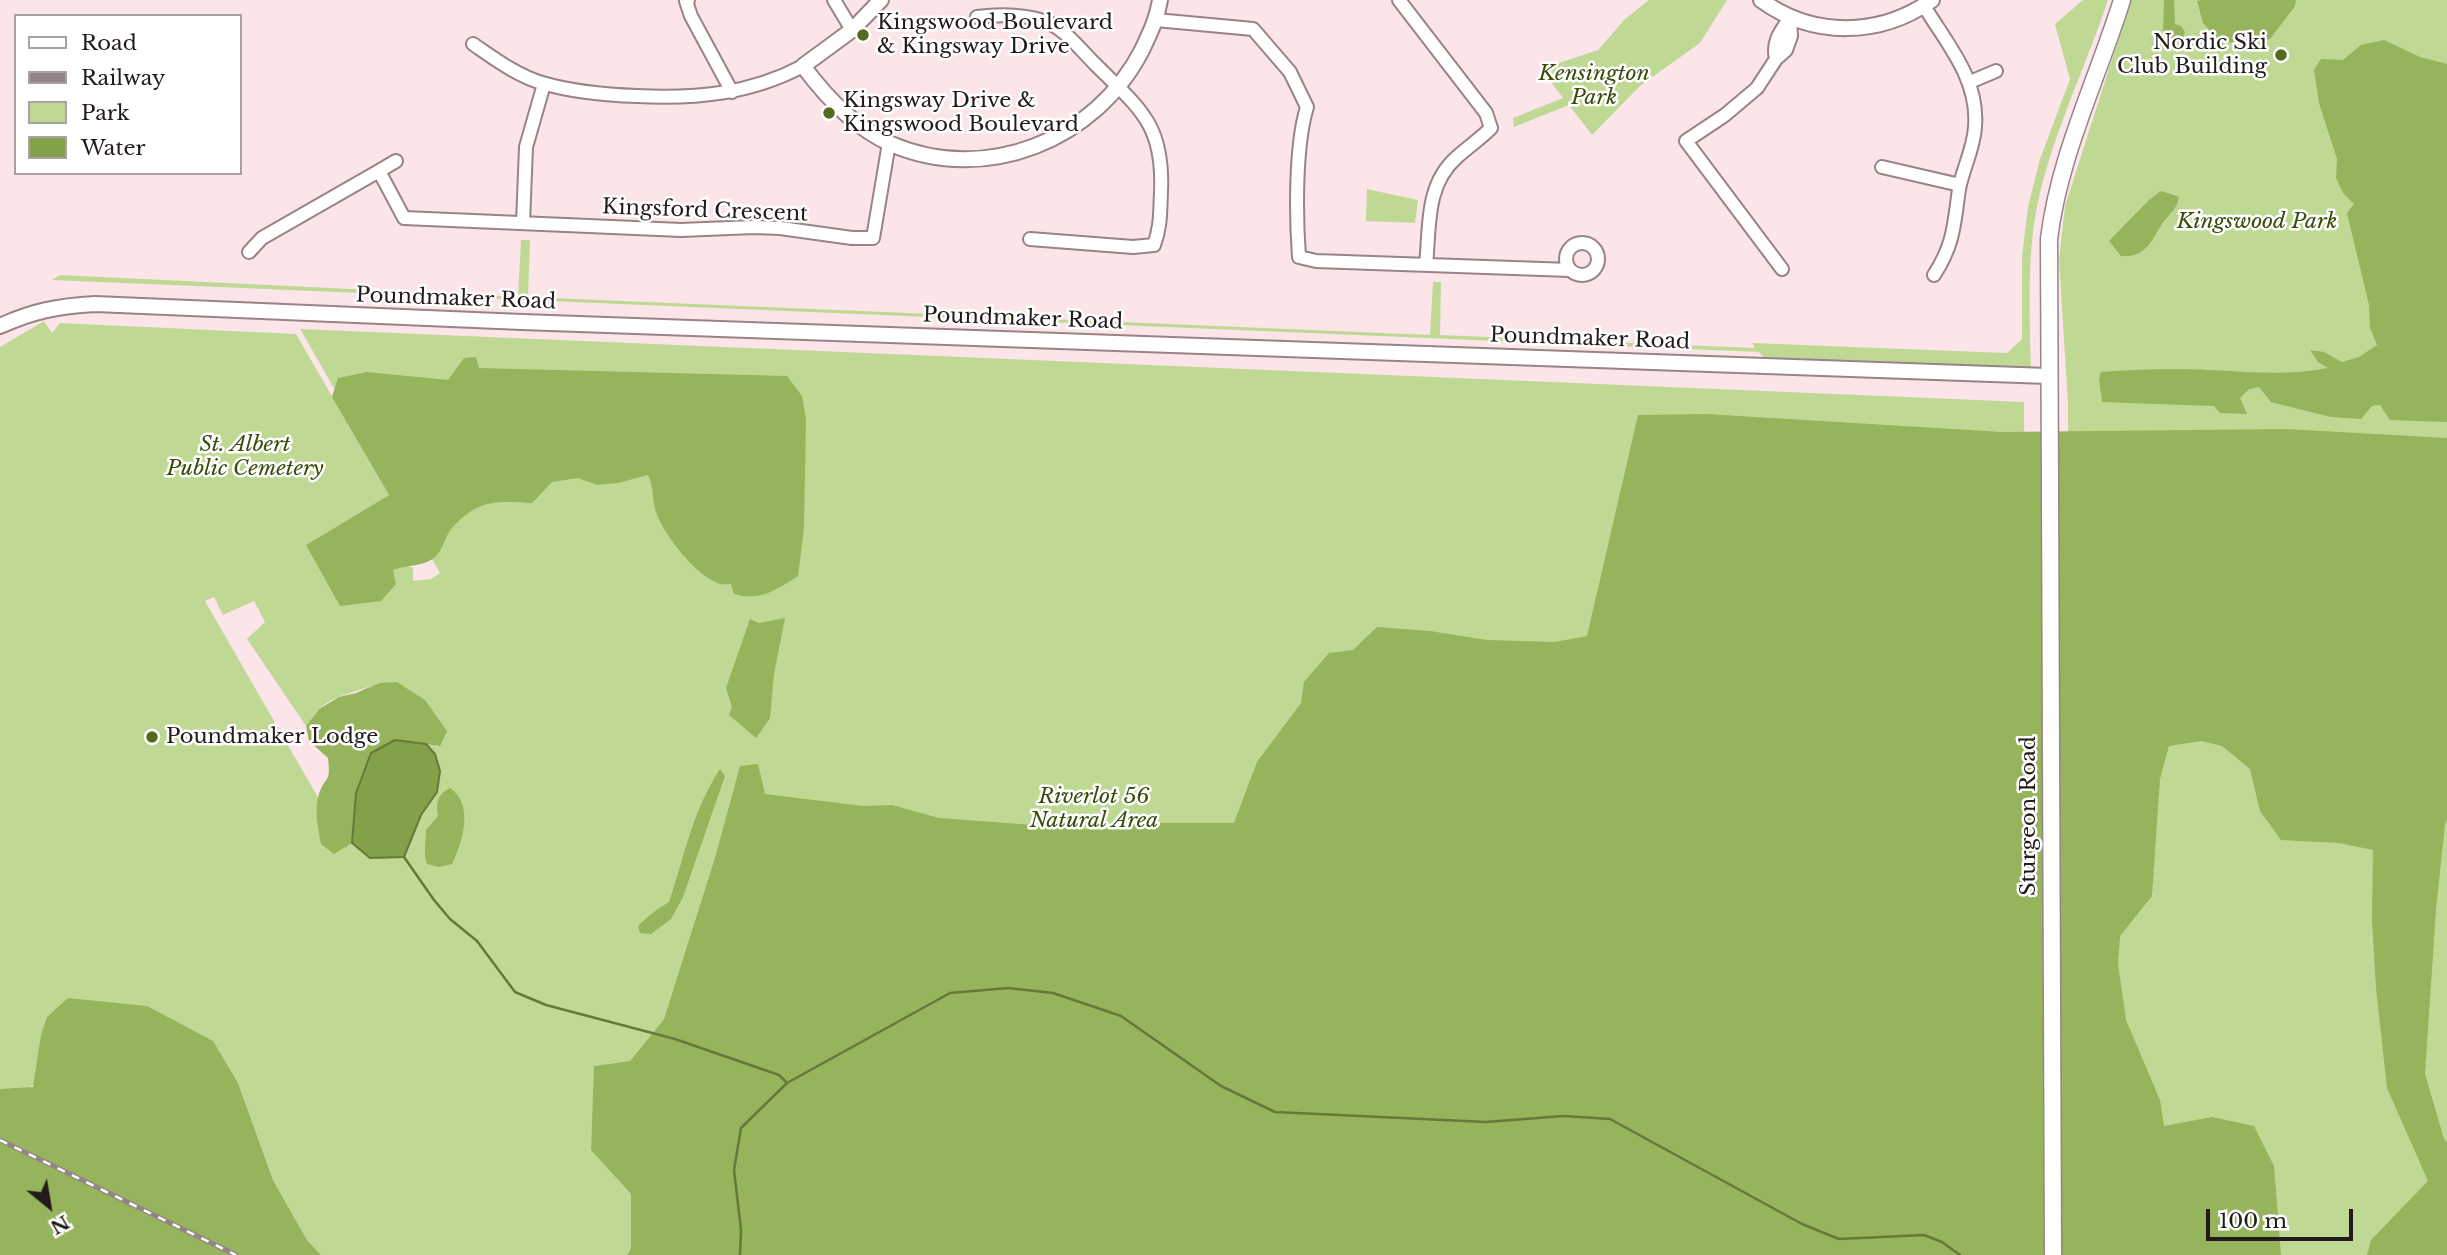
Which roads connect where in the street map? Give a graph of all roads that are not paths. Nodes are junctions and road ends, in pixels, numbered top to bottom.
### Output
1 (688, 0) edge
2 (834, 0) edge
3 (881, 0) edge
4 (1160, 0) edge
5 (1399, 0) edge
6 (1761, 0) edge
7 (2122, 0) edge
8 (1928, 3) edge
9 (977, 17) dead end
10 (1790, 18) junction
11 (1156, 20) junction
12 (852, 30) junction
13 (473, 44) dead end
14 (803, 66) junction
15 (1996, 71) dead end
16 (1970, 82) junction
17 (544, 84) junction
18 (1119, 87) junction
19 (732, 92) junction
20 (889, 143) junction
21 (396, 162) dead end
22 (1882, 167) dead end
23 (379, 171) junction
24 (1960, 185) junction
25 (523, 223) junction
26 (1030, 239) dead end
27 (249, 252) dead end
28 (1426, 265) junction
29 (1782, 269) dead end
30 (1570, 270) dead end
31 (1934, 275) dead end
32 (0, 327) edge
33 (2048, 376) junction
34 (2053, 1255) edge

1 - 19 street
2 - 12 street
3 - 12 street
4 - 11 street
5 - 28 street
6 - 10 street
7 - 33 main road, Sturgeon Road
8 - 10 street
8 - 16 street
9 - 18 street
10 - 29 street
11 - 18 street
11 - 28 street
12 - 14 street
13 - 17 street
14 - 19 street
14 - 20 street
15 - 16 street
16 - 24 street
17 - 19 street
17 - 25 street
18 - 20 street
18 - 26 street
20 - 25 street, Kingsford Crescent
21 - 23 street
22 - 24 street
23 - 25 street, Kingsford Crescent
23 - 27 street
24 - 31 street
28 - 30 street
32 - 33 street, Poundmaker Road
33 - 34 main road, Sturgeon Road

